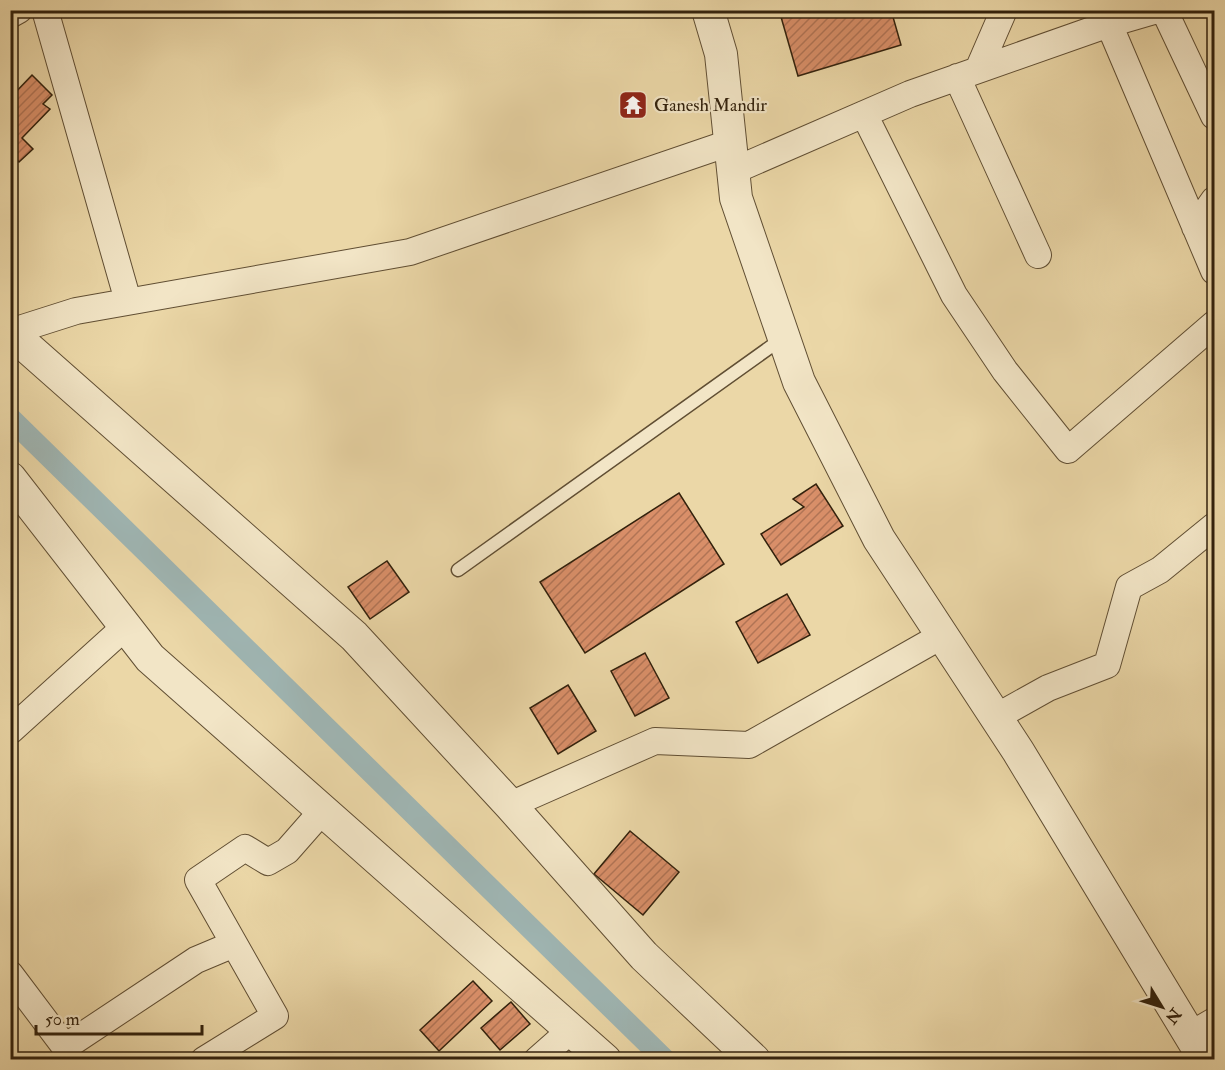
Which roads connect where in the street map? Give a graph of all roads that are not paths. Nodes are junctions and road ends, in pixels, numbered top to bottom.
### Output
1 (19, 10) edge
2 (45, 10) edge
3 (708, 10) edge
4 (1004, 10) edge
5 (1157, 10) edge
6 (1164, 10) edge
7 (10, 15) edge
8 (1109, 24) junction
9 (968, 74) junction
10 (864, 114) junction
11 (1215, 116) edge
12 (731, 157) junction
13 (1215, 200) edge
14 (1195, 227) junction
15 (1038, 255) dead end
16 (1215, 272) edge
17 (128, 302) junction
18 (1215, 324) edge
19 (11, 332) edge
20 (783, 337) junction
21 (10, 477) edge
22 (1215, 526) edge
23 (458, 570) dead end
24 (125, 627) junction
25 (942, 635) junction
26 (996, 717) junction
27 (10, 731) edge
28 (510, 805) junction
29 (323, 810) junction
30 (234, 944) junction
31 (10, 974) edge
32 (571, 1030) junction
33 (1203, 1038) edge
34 (204, 1059) edge
35 (537, 1059) edge
36 (605, 1059) edge
37 (754, 1059) edge

1 - 7 street
2 - 17 street
3 - 12 street
4 - 9 street
5 - 8 street
6 - 11 street
8 - 9 street
8 - 14 street
9 - 10 street
9 - 15 street
10 - 12 street
10 - 18 street
12 - 17 street
12 - 20 street
13 - 14 street
14 - 16 street
17 - 19 street
19 - 28 street
20 - 23 lane
20 - 25 street
21 - 24 street
22 - 26 street
24 - 27 street
24 - 29 street
25 - 26 street
25 - 28 street
26 - 33 street
28 - 37 street
29 - 30 street
29 - 32 street
30 - 31 street
30 - 34 street
32 - 35 street
32 - 36 street

